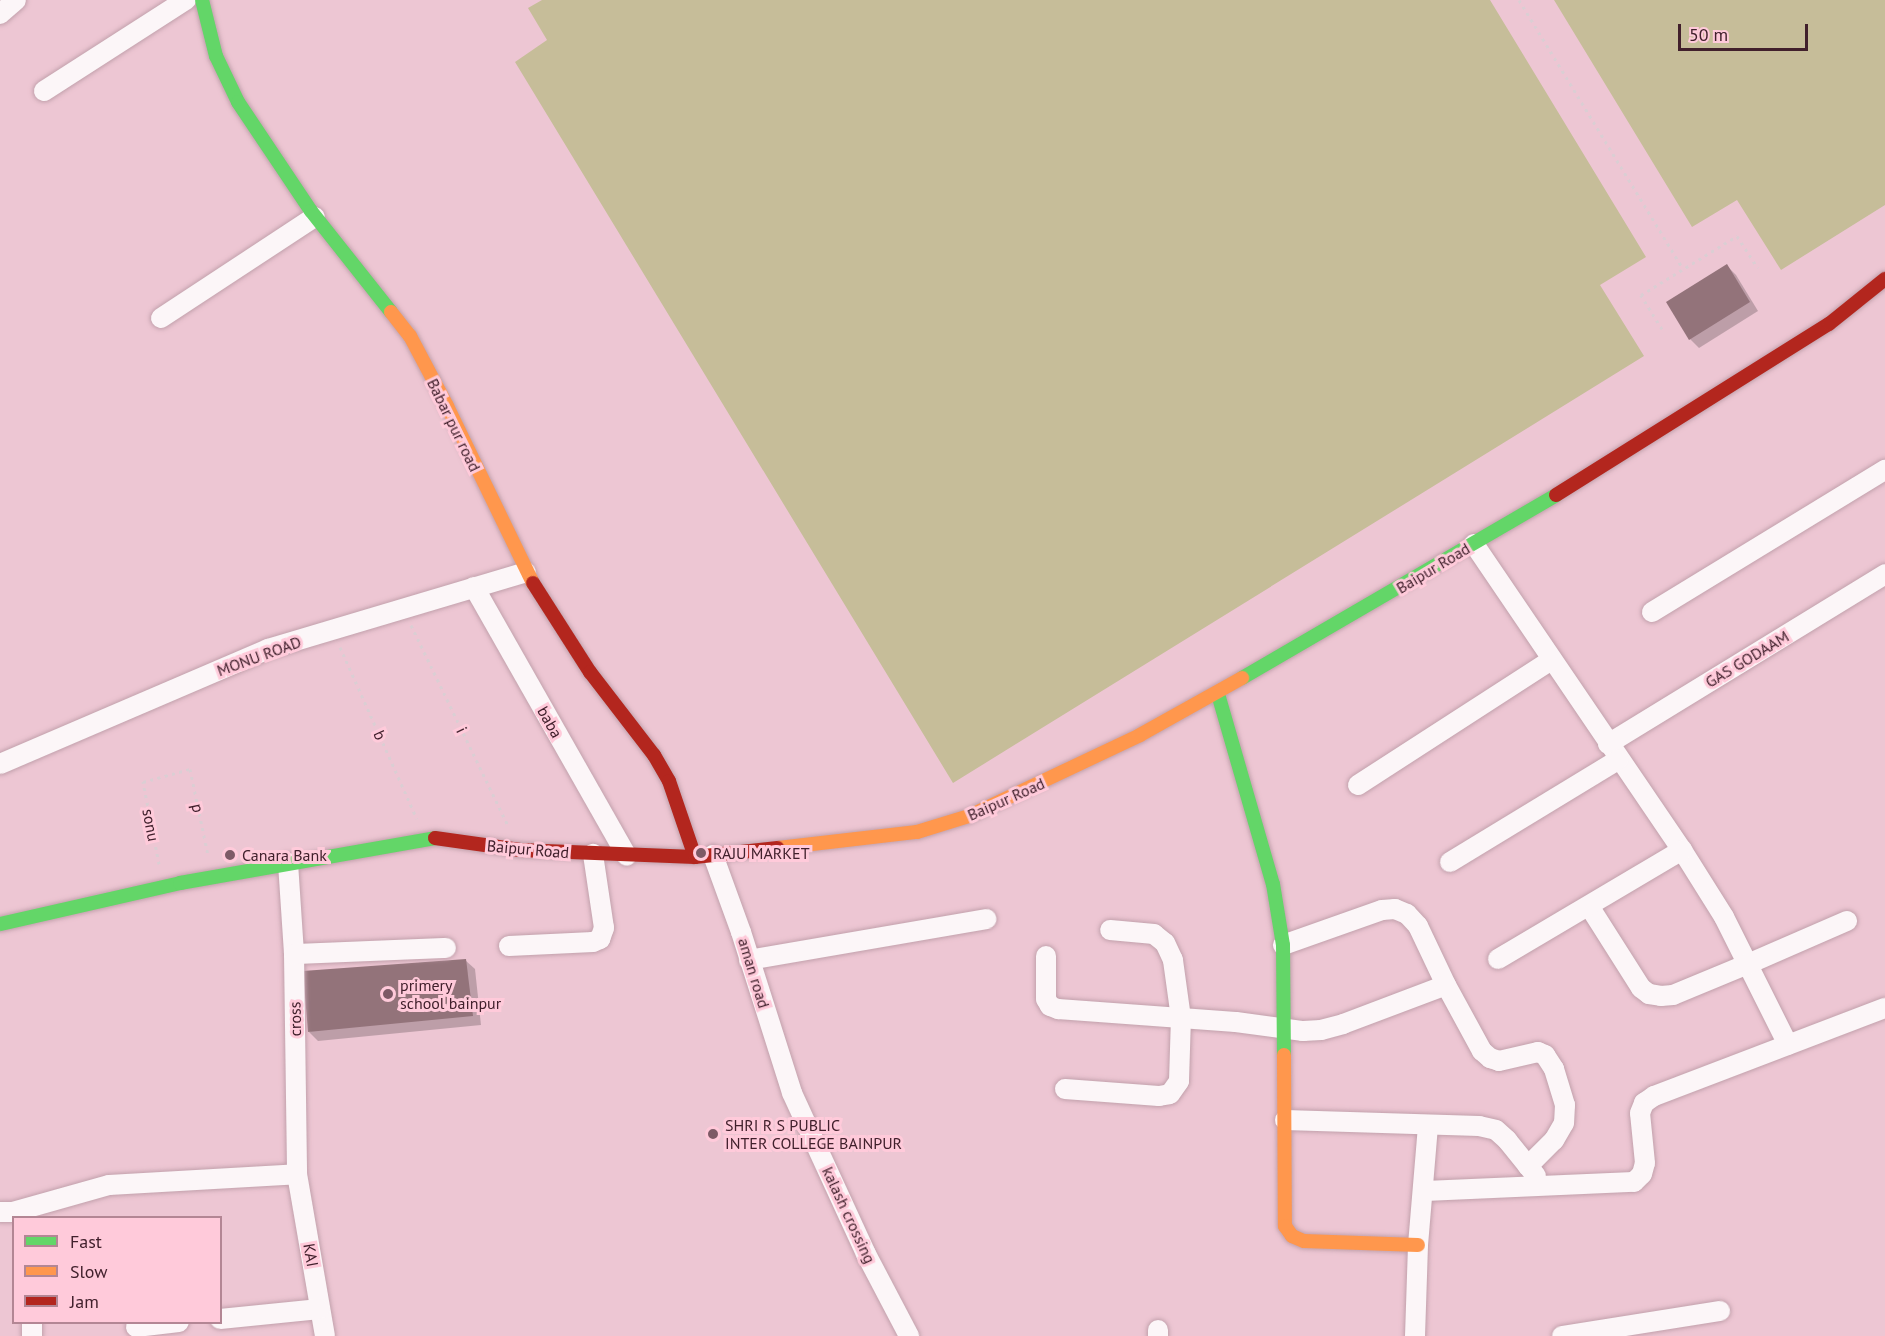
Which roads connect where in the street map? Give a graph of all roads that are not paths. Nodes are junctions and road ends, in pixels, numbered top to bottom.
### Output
1 (16, 0) edge
2 (186, 0) edge
3 (202, 0) edge
4 (0, 14) edge
5 (44, 91) dead end
6 (315, 217) junction
7 (1882, 289) edge
8 (161, 318) dead end
9 (1885, 470) edge
10 (1474, 544) junction
11 (526, 572) junction
12 (1885, 574) edge
13 (474, 587) junction
14 (1652, 612) dead end
15 (1551, 660) junction
16 (1218, 694) junction
17 (1613, 752) junction
18 (0, 764) edge
19 (1358, 785) dead end
20 (1682, 850) junction
21 (593, 854) junction
22 (627, 856) junction
23 (704, 856) junction
24 (1450, 862) dead end
25 (288, 863) junction
26 (1589, 906) junction
27 (986, 919) dead end
28 (1847, 921) dead end
29 (0, 924) edge
30 (1110, 930) dead end
31 (1283, 945) junction
32 (509, 946) dead end
33 (446, 948) dead end
34 (294, 954) junction
35 (1046, 956) dead end
36 (1498, 959) dead end
37 (749, 960) junction
38 (1748, 964) junction
39 (1446, 985) junction
40 (1885, 1008) edge
41 (1181, 1018) junction
42 (1281, 1028) junction
43 (1788, 1045) junction
44 (1065, 1089) dead end
45 (792, 1093) joint
46 (1285, 1120) junction
47 (1428, 1126) junction
48 (1528, 1166) junction
49 (297, 1174) junction
50 (1545, 1187) junction
51 (1425, 1191) junction
52 (0, 1212) edge
53 (1418, 1245) junction
54 (320, 1309) junction
55 (1720, 1311) dead end
56 (222, 1319) edge
57 (168, 1324) edge
58 (135, 1327) dead end
59 (325, 1336) edge
60 (909, 1336) edge
61 (1415, 1336) edge
62 (1562, 1336) edge

1 - 4 street
2 - 5 street
3 - 6 street, Babar pur road
6 - 8 street
6 - 11 street, Babar pur road
7 - 10 street, Baipur Road
9 - 14 street
10 - 15 street
10 - 16 street, Baipur Road
11 - 13 street, MONU ROAD
11 - 23 street, Babar pur road
12 - 17 street, GAS GODAAM
13 - 18 street, MONU ROAD
13 - 22 street, baba
15 - 17 street
15 - 19 street
16 - 23 street, Baipur Road
16 - 31 street
17 - 20 street
17 - 24 street, GAS GODAAM
20 - 26 street
20 - 38 street
21 - 22 street, Baipur Road
21 - 25 street, Baipur Road
21 - 32 street
22 - 23 street, Baipur Road
23 - 37 street, aman road
25 - 29 street, Baipur Road
25 - 34 street, cross
26 - 36 street
26 - 38 street
27 - 37 street
28 - 38 street
30 - 41 street
31 - 39 street
31 - 42 street
33 - 34 street
34 - 49 street, cross
35 - 41 street
37 - 45 street, aman road
38 - 43 street
39 - 42 street
39 - 48 street
40 - 43 street
41 - 42 street
41 - 44 street
42 - 46 street
43 - 50 street
45 - 60 street, kalash crossing
46 - 47 street
46 - 53 street
47 - 48 street
47 - 51 street
48 - 50 street
49 - 52 street
49 - 54 street, KAI
50 - 51 street
51 - 53 street
53 - 61 street
54 - 56 street
54 - 59 street, KAI
55 - 62 street
57 - 58 street

